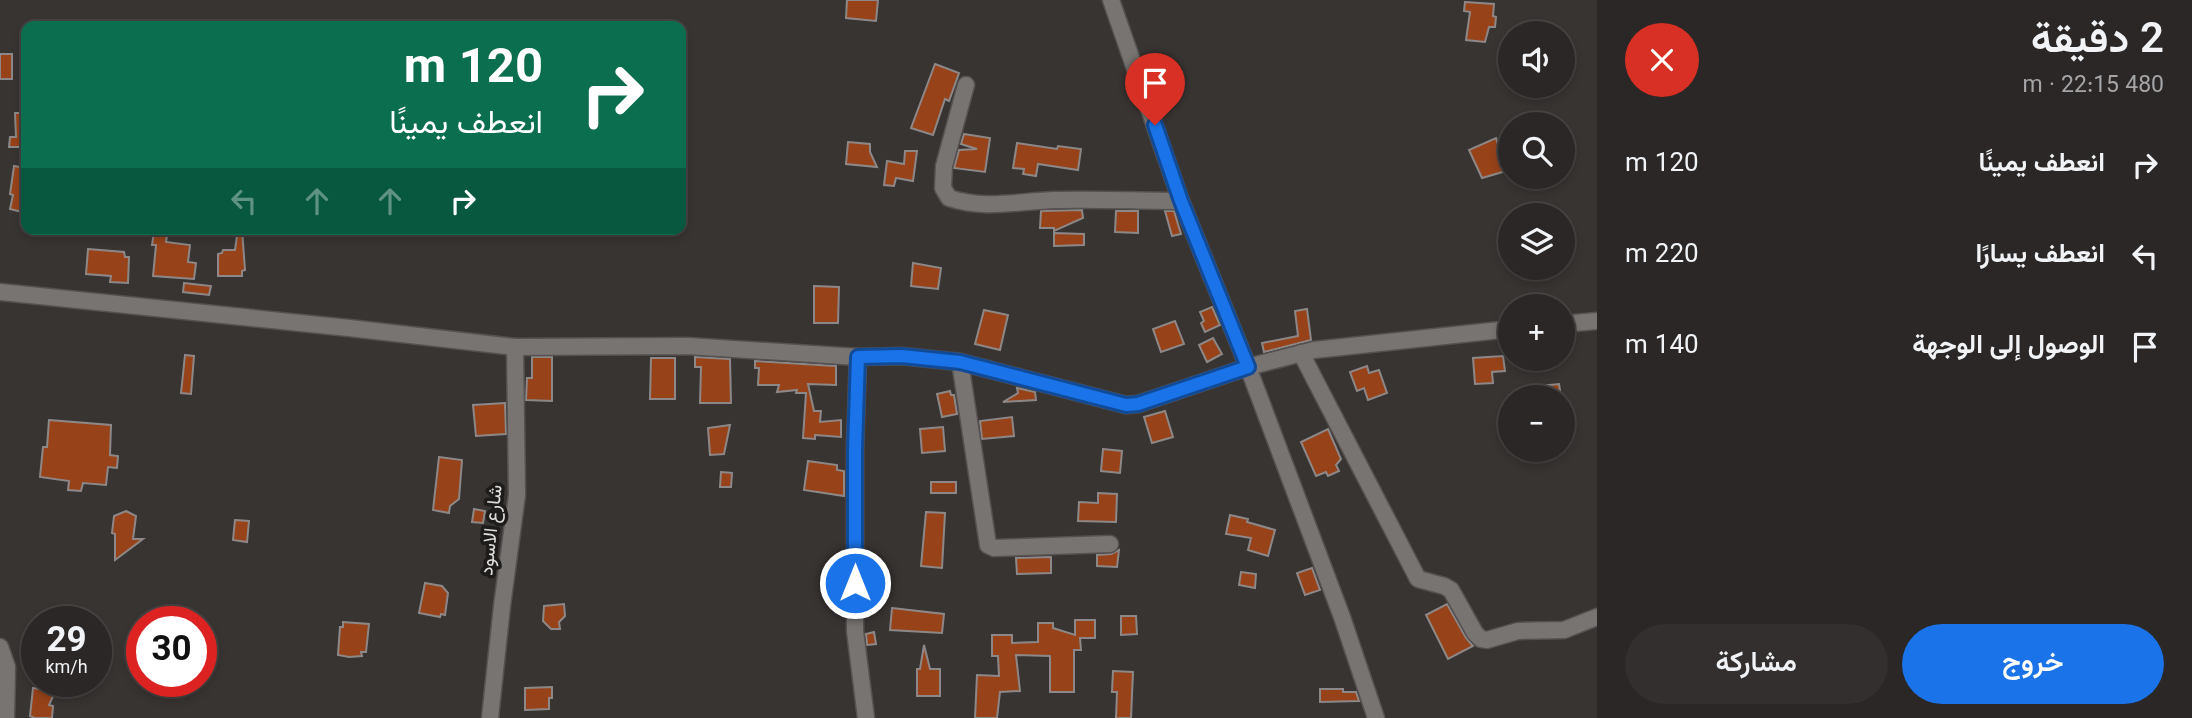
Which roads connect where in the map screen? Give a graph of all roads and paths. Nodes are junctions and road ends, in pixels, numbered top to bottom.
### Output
1 (1111, 0) edge
2 (966, 85) dead end
3 (1181, 201) junction
4 (0, 292) edge
5 (1597, 321) edge
6 (1575, 323) edge
7 (1498, 330) edge
8 (515, 347) junction
9 (1301, 354) junction
10 (858, 357) junction
11 (960, 362) junction
12 (1248, 367) junction
13 (1110, 544) dead end
14 (1597, 617) edge
15 (0, 647) edge
16 (6, 718) edge
17 (490, 718) edge
18 (866, 718) edge
19 (1376, 718) edge

1 - 3 street
2 - 3 street
3 - 12 street
4 - 8 street
5 - 6 street
7 - 9 street
8 - 10 street
8 - 17 street, شارع الاسود
9 - 12 street
9 - 14 street
10 - 11 street
10 - 18 street
11 - 12 street
11 - 13 street
12 - 19 street
15 - 16 street

